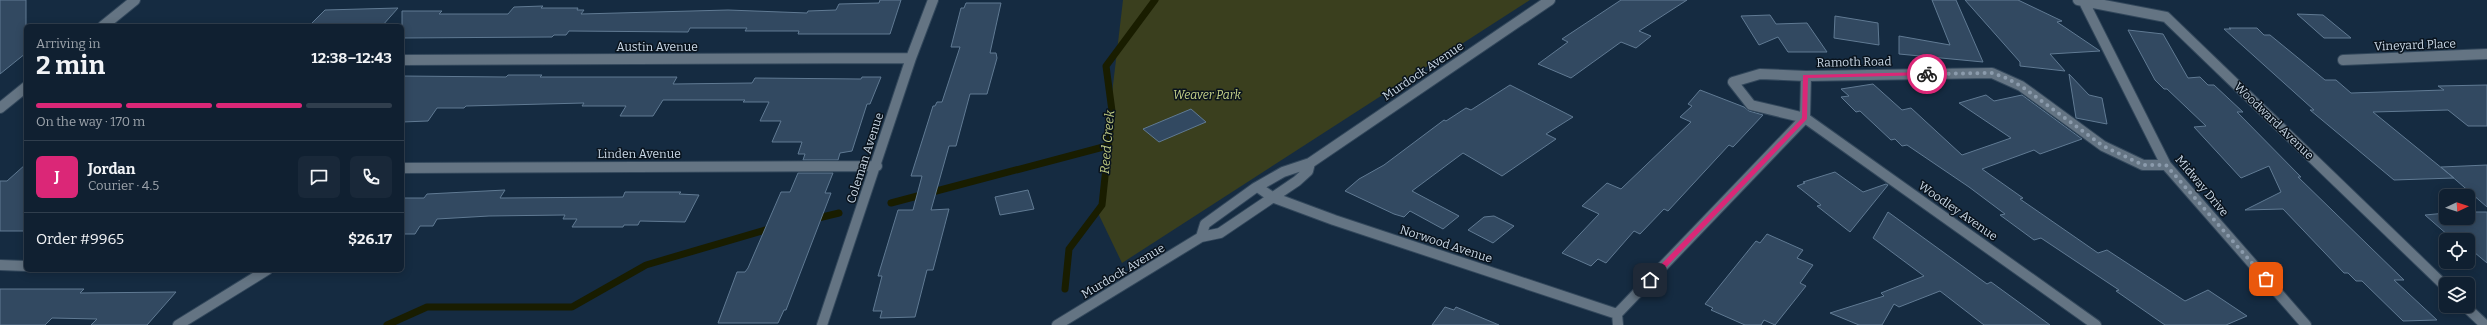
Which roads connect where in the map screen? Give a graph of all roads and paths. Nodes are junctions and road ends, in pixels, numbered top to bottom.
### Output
1 (135, 0) edge
2 (933, 0) edge
3 (1550, 0) edge
4 (2081, 1) edge
5 (105, 24) edge
6 (2487, 54) edge
7 (911, 58) junction
8 (404, 60) edge
9 (2343, 60) dead end
10 (1806, 76) junction
11 (24, 89) edge
12 (0, 108) edge
13 (1805, 118) junction
14 (1310, 163) junction
15 (2166, 165) junction
16 (876, 166) junction
17 (404, 168) edge
18 (1259, 188) junction
19 (1272, 197) junction
20 (1201, 237) junction
21 (0, 265) edge
22 (24, 266) edge
23 (264, 272) edge
24 (2439, 281) edge
25 (2472, 313) edge
26 (1618, 320) edge
27 (178, 325) edge
28 (822, 325) edge
29 (1057, 325) edge
30 (2096, 325) edge
31 (2306, 325) edge
32 (2485, 325) edge

1 - 5 street
2 - 7 street, Coleman Avenue
3 - 14 street, Murdock Avenue
4 - 15 street, Midway Drive
4 - 24 street, Woodward Avenue
6 - 9 street, Vineyard Place
7 - 8 street, Austin Avenue
7 - 16 street, Coleman Avenue
10 - 13 street, Ramoth Road
10 - 13 street
10 - 15 street, Ramoth Road
11 - 12 street
13 - 26 street
13 - 30 street, Woodley Avenue
14 - 18 street, Murdock Avenue
14 - 19 street, Murdock Avenue
15 - 31 street, Midway Drive
16 - 17 street, Linden Avenue
16 - 28 street, Coleman Avenue
18 - 19 street, Norwood Avenue
18 - 20 street, Murdock Avenue
19 - 20 street, Murdock Avenue
19 - 26 street, Norwood Avenue
20 - 29 street, Murdock Avenue
21 - 22 street
23 - 27 street
25 - 32 street

